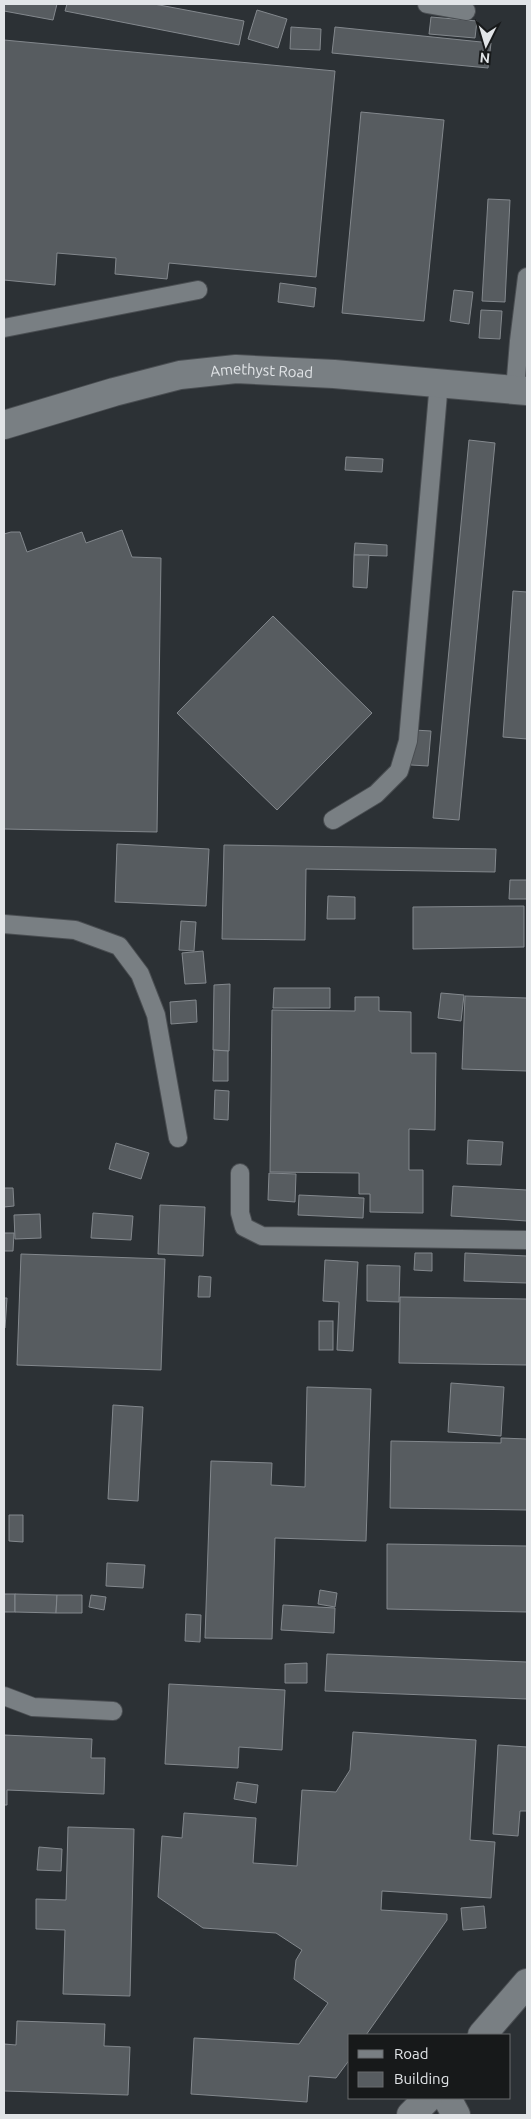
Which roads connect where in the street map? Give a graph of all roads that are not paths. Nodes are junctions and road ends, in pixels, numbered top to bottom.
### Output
1 (427, 4) edge
2 (466, 12) dead end
3 (527, 277) edge
4 (198, 290) dead end
5 (4, 328) edge
6 (524, 328) edge
7 (440, 382) junction
8 (521, 391) edge
9 (4, 426) edge
10 (333, 820) dead end
11 (4, 924) edge
12 (178, 1138) dead end
13 (240, 1174) dead end
14 (527, 1240) edge
15 (4, 1696) edge
16 (113, 1711) dead end
17 (527, 1983) edge
18 (483, 2034) edge
19 (427, 2099) edge
20 (448, 2099) edge
21 (411, 2115) edge
22 (456, 2115) edge

1 - 2 lane
3 - 6 lane
4 - 5 lane
6 - 8 lane
7 - 8 street, Amethyst Road
7 - 9 street, Amethyst Road
7 - 10 lane
11 - 12 lane
13 - 14 lane
15 - 16 lane
17 - 18 street
19 - 21 street
20 - 22 street

